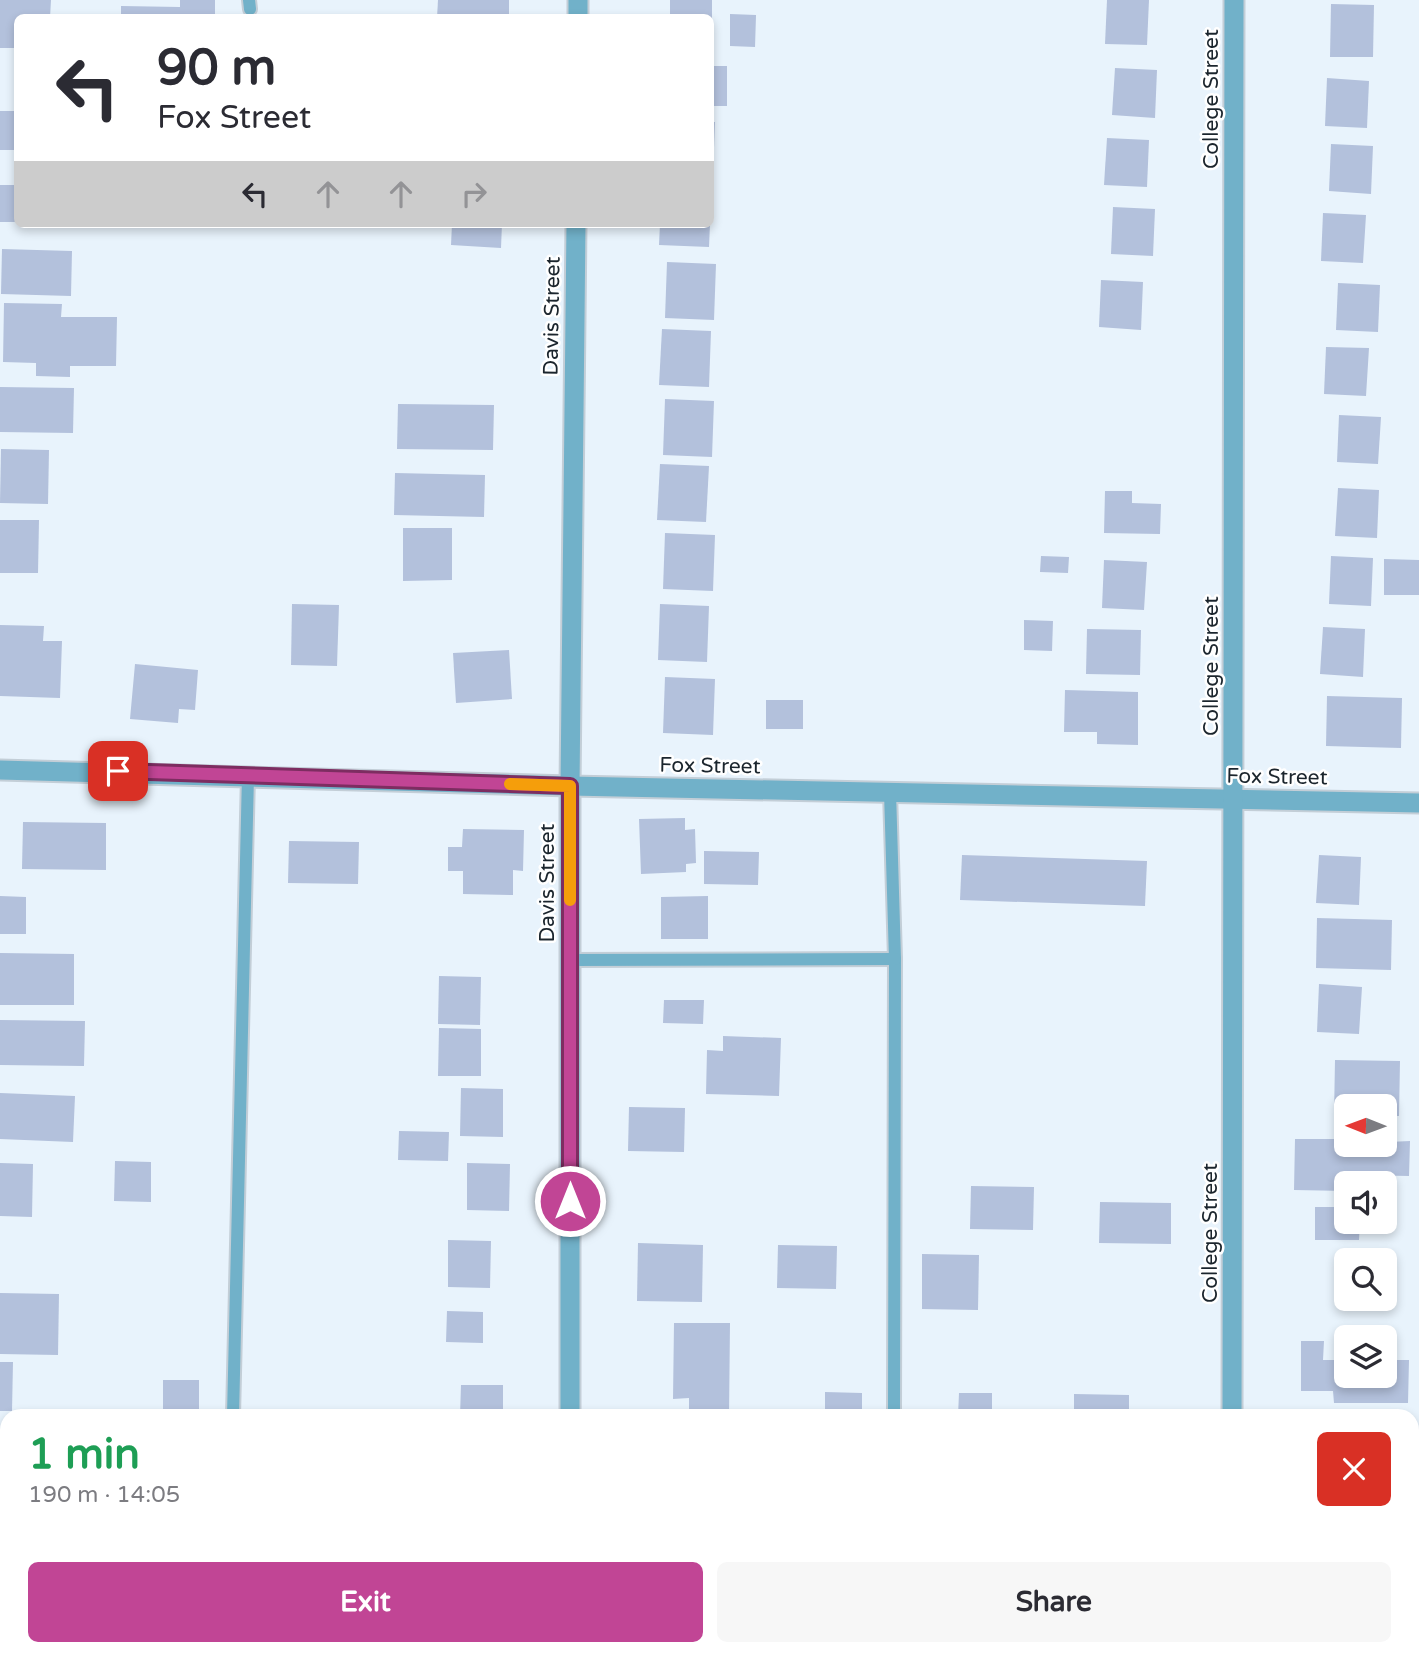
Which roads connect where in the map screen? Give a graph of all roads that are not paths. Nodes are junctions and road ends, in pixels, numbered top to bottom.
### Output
1 (1234, 0) edge
2 (576, 228) edge
3 (0, 770) edge
4 (248, 775) junction
5 (570, 786) junction
6 (890, 792) junction
7 (1233, 799) junction
8 (1419, 803) edge
9 (570, 960) junction
10 (895, 960) junction
11 (233, 1409) edge
12 (570, 1409) edge
13 (894, 1409) edge
14 (1233, 1409) edge

1 - 7 street, College Street
2 - 5 street, Davis Street
3 - 4 street, Fox Street
4 - 5 street, Fox Street
4 - 11 lane
5 - 6 street, Fox Street
5 - 9 street, Davis Street
6 - 7 street, Fox Street
6 - 10 lane
7 - 8 street, Fox Street
7 - 14 street, College Street
9 - 10 lane
9 - 12 street, Davis Street
10 - 13 lane

